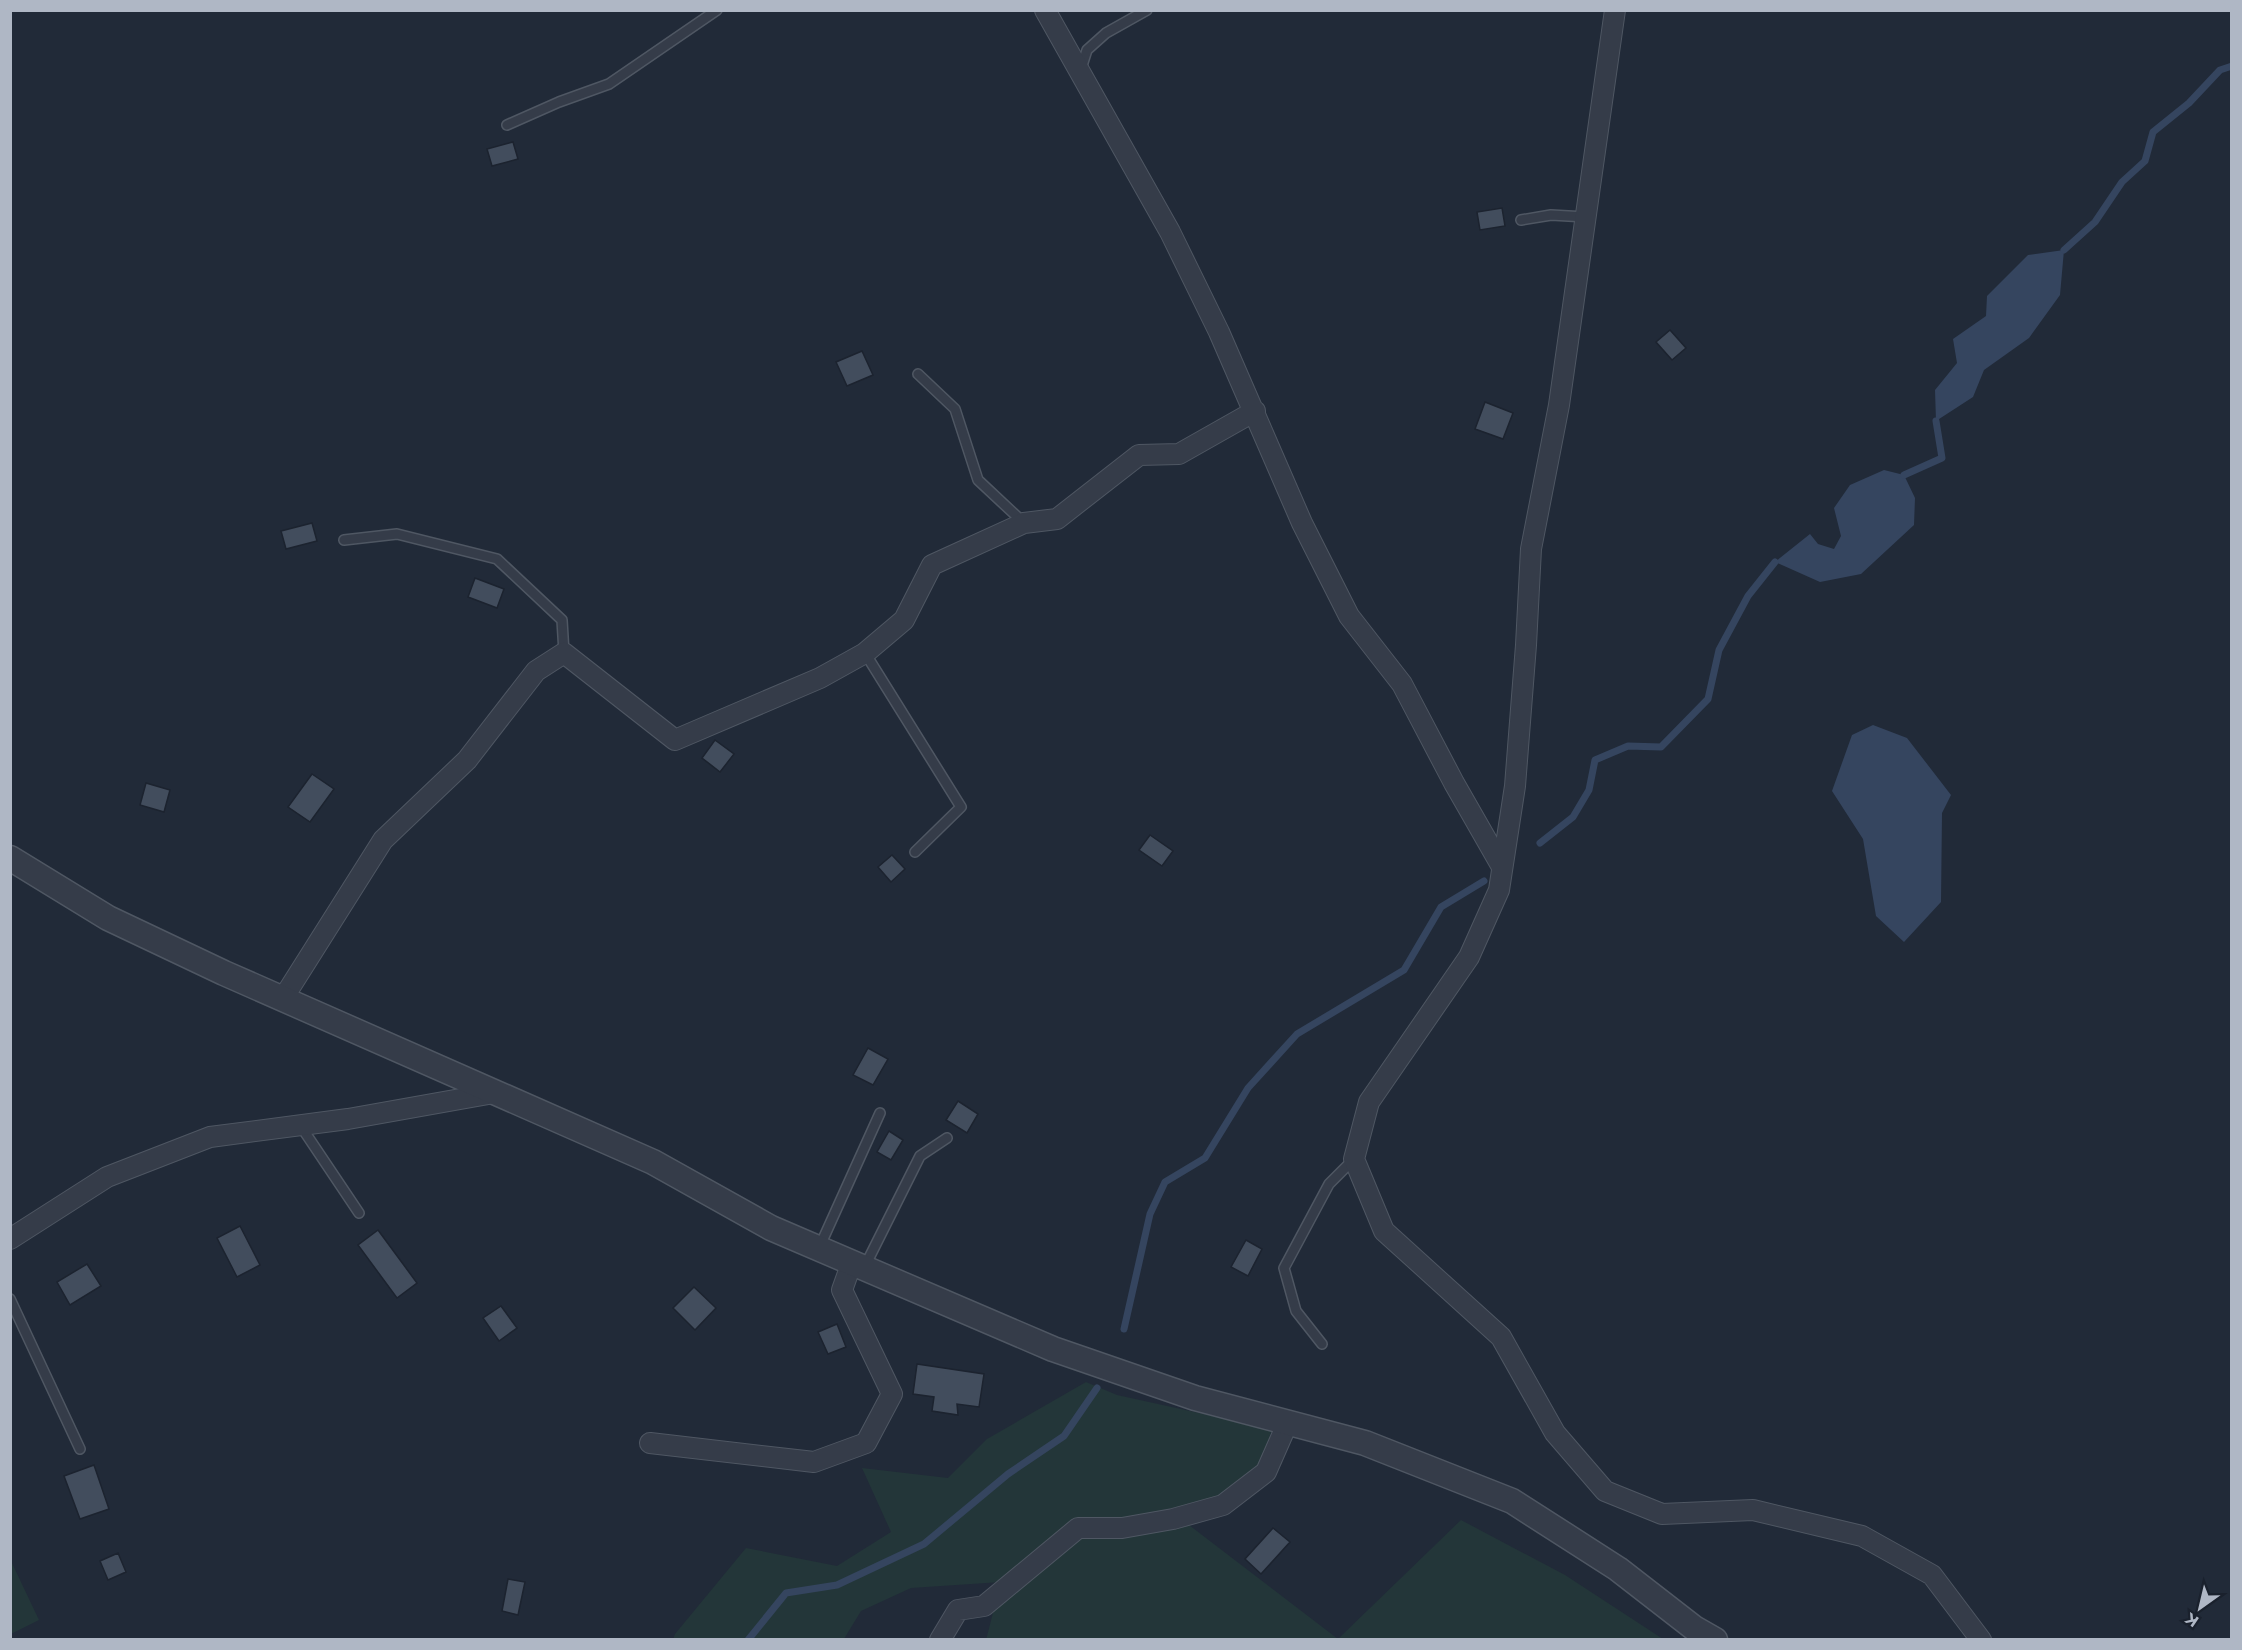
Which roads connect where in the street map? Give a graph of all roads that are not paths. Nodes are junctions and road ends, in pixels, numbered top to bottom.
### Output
1 (717, 10) edge
2 (1045, 10) edge
3 (1147, 10) edge
4 (1615, 10) edge
5 (1080, 71) junction
6 (507, 125) dead end
7 (1586, 217) junction
8 (1521, 220) dead end
9 (918, 374) dead end
10 (1255, 411) junction
11 (1024, 523) junction
12 (344, 540) dead end
13 (564, 653) junction
14 (865, 653) junction
15 (915, 852) dead end
16 (12, 859) edge
17 (1502, 867) junction
18 (282, 1000) junction
19 (494, 1093) junction
20 (880, 1113) dead end
21 (300, 1125) junction
22 (947, 1138) dead end
23 (1354, 1159) junction
24 (359, 1213) dead end
25 (10, 1239) edge
26 (819, 1248) junction
27 (858, 1265) junction
28 (10, 1299) edge
29 (1322, 1344) dead end
30 (1288, 1422) junction
31 (650, 1443) dead end
32 (80, 1449) dead end
33 (940, 1640) edge
34 (1714, 1640) edge
35 (1981, 1640) edge

1 - 6 lane
2 - 5 street
3 - 5 lane
4 - 7 street
5 - 10 street
7 - 8 lane
7 - 17 street
9 - 11 lane
10 - 11 street
10 - 17 street
11 - 14 street
12 - 13 lane
13 - 14 street
13 - 18 street
14 - 15 lane
16 - 18 street
17 - 23 street
18 - 19 street
19 - 21 street
19 - 26 street
20 - 26 lane
21 - 24 lane
21 - 25 street
22 - 27 lane
23 - 29 lane
23 - 35 street
26 - 27 street
27 - 30 street
27 - 31 street
28 - 32 lane
30 - 33 street
30 - 34 street

